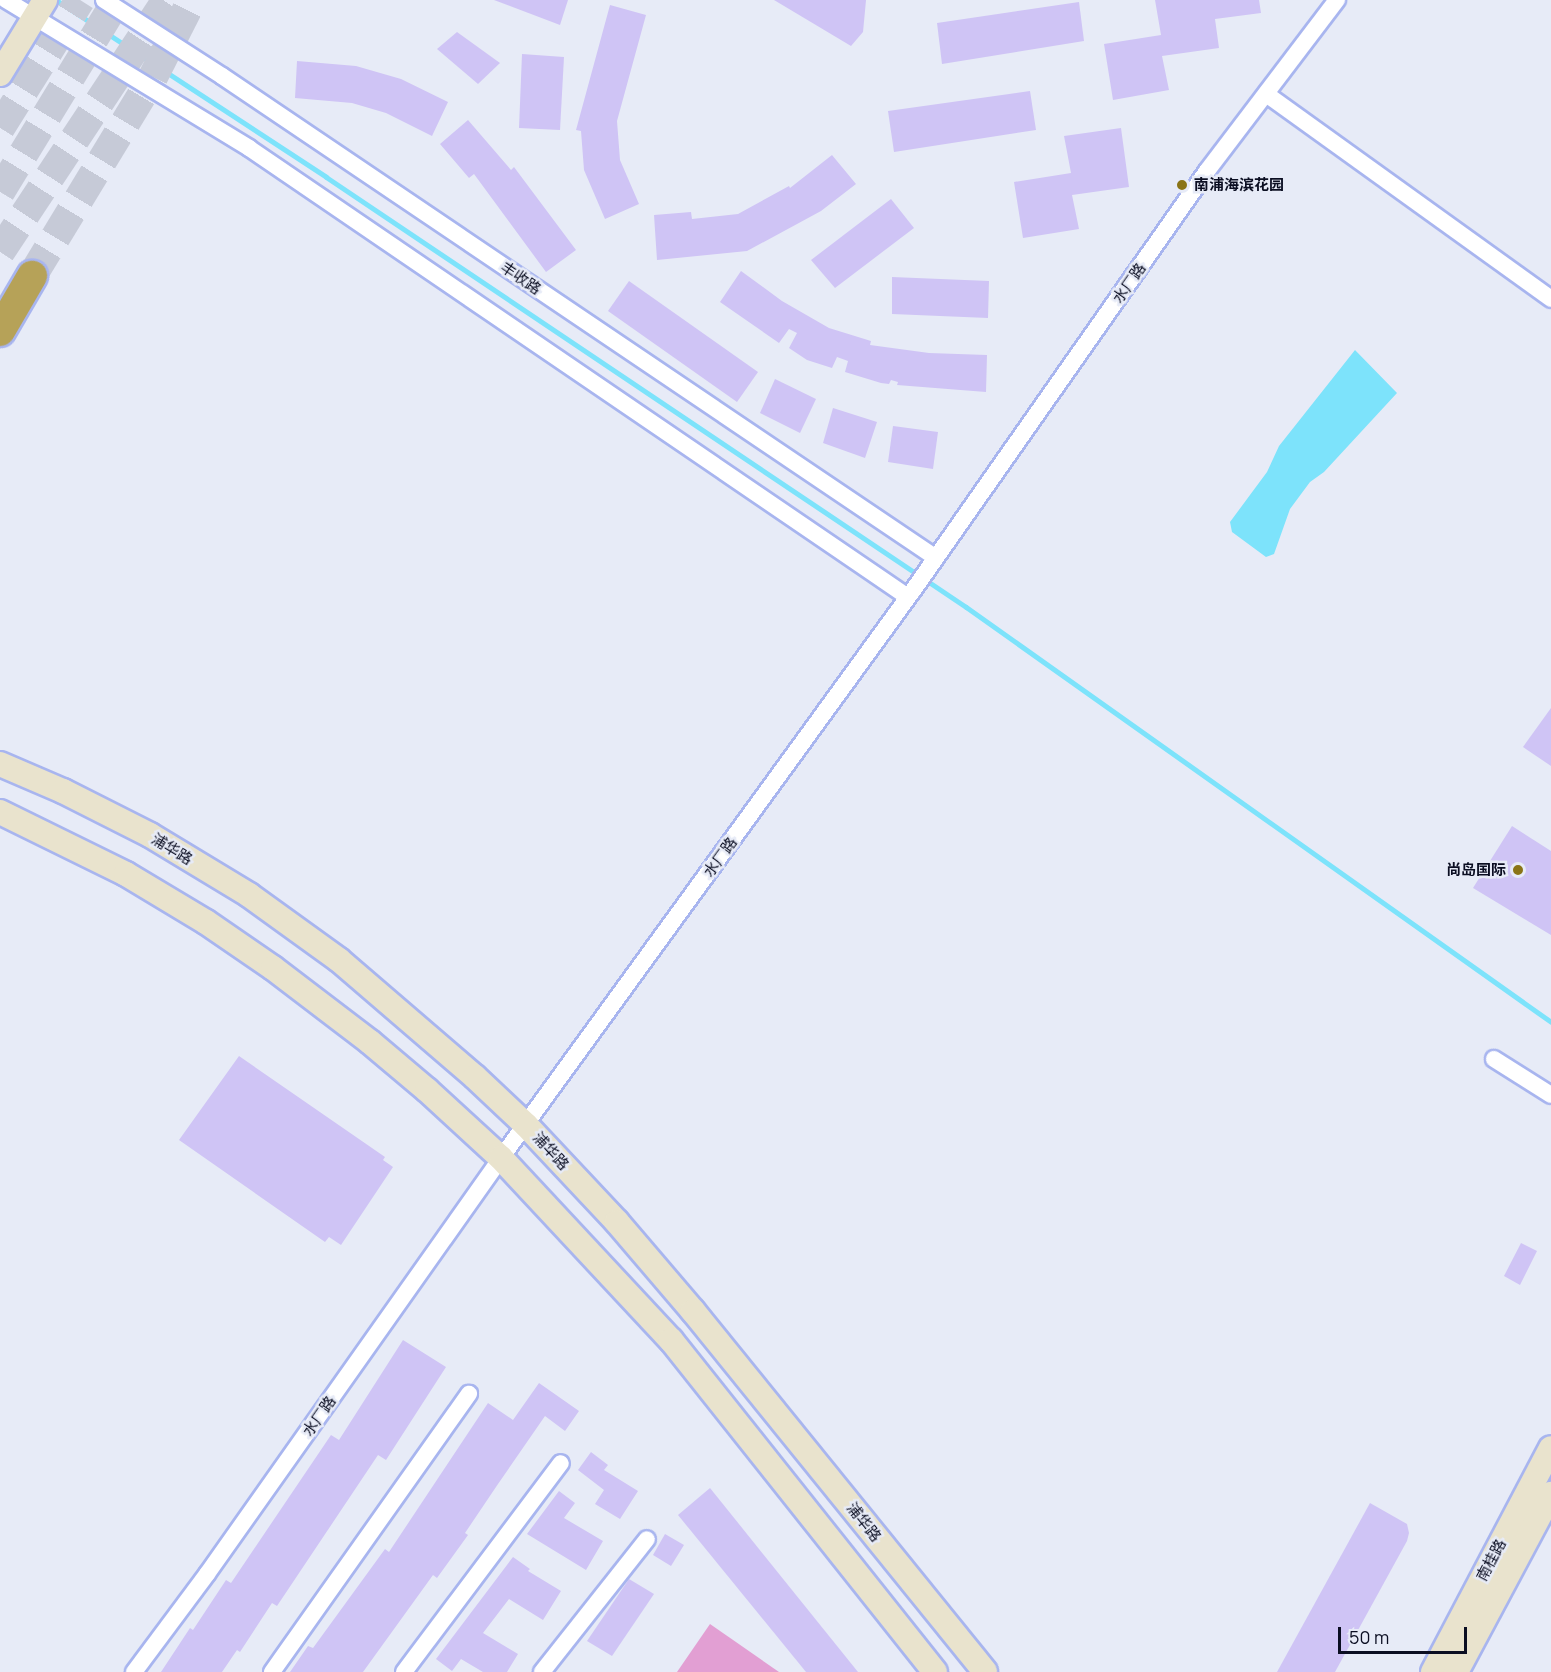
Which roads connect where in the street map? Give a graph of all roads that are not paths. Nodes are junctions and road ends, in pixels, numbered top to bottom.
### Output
1 (6, 0) edge
2 (45, 0) edge
3 (104, 0) edge
4 (1337, 0) edge
5 (0, 74) edge
6 (1266, 94) junction
7 (32, 276) tunnel mouth
8 (1551, 299) edge
9 (0, 331) edge
10 (932, 564) junction
11 (911, 593) junction
12 (0, 764) edge
13 (0, 812) edge
14 (1494, 1059) dead end
15 (1551, 1095) edge
16 (526, 1125) junction
17 (501, 1158) junction
18 (469, 1394) dead end
19 (1551, 1448) edge
20 (561, 1463) dead end
21 (1551, 1494) edge
22 (647, 1539) dead end
23 (134, 1672) edge
24 (272, 1672) edge
25 (404, 1672) edge
26 (542, 1672) edge
27 (935, 1672) edge
28 (985, 1672) edge
29 (1433, 1672) edge
30 (1456, 1672) edge

1 - 11 street
2 - 5 main road
3 - 10 street, 丰收路
4 - 6 street, 水厂路
6 - 8 street
6 - 10 street, 水厂路
7 - 9 highway
10 - 11 street, 水厂路
11 - 16 street, 水厂路
12 - 16 main road, 浦华路
13 - 17 main road
14 - 15 street
16 - 17 street, 水厂路
16 - 28 main road, 浦华路
17 - 23 street, 水厂路
17 - 27 main road
18 - 24 street
19 - 29 main road, 南桂路
20 - 25 street
21 - 30 main road, 南桂路
22 - 26 street

